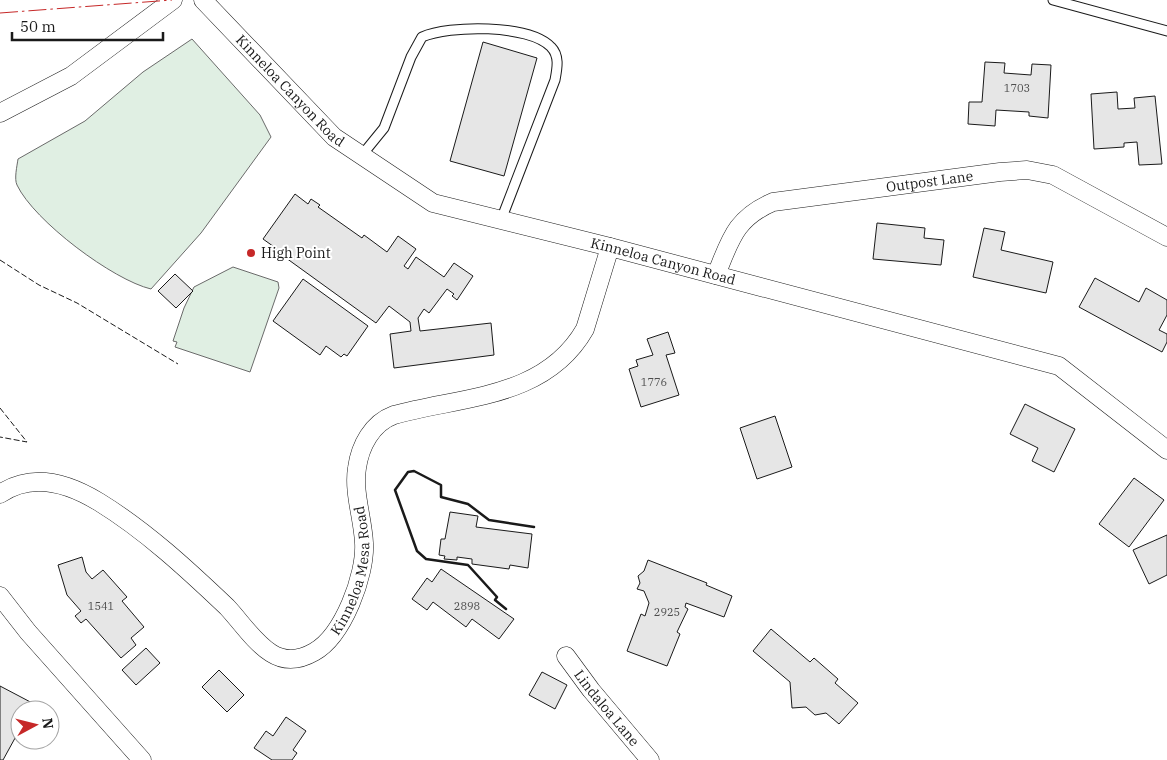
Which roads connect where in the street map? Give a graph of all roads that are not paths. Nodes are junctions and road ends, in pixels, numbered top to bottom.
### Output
1 (173, 0) edge
2 (203, 0) edge
3 (1053, 0) edge
4 (1167, 31) edge
5 (0, 113) edge
6 (362, 155) junction
7 (501, 220) junction
8 (1167, 237) edge
9 (610, 247) junction
10 (716, 275) junction
11 (1167, 450) edge
12 (0, 494) edge
13 (2, 603) edge
14 (566, 656) dead end
15 (142, 760) edge
16 (650, 760) edge

1 - 5 street
2 - 6 street, Kinneloa Canyon Road
3 - 4 lane
6 - 7 street, Kinneloa Canyon Road
6 - 7 lane
7 - 9 street, Kinneloa Canyon Road
8 - 10 street, Outpost Lane
9 - 10 street, Kinneloa Canyon Road
9 - 12 street, Kinneloa Mesa Road
10 - 11 street, Kinneloa Canyon Road
13 - 15 street
14 - 16 street, Lindaloa Lane

